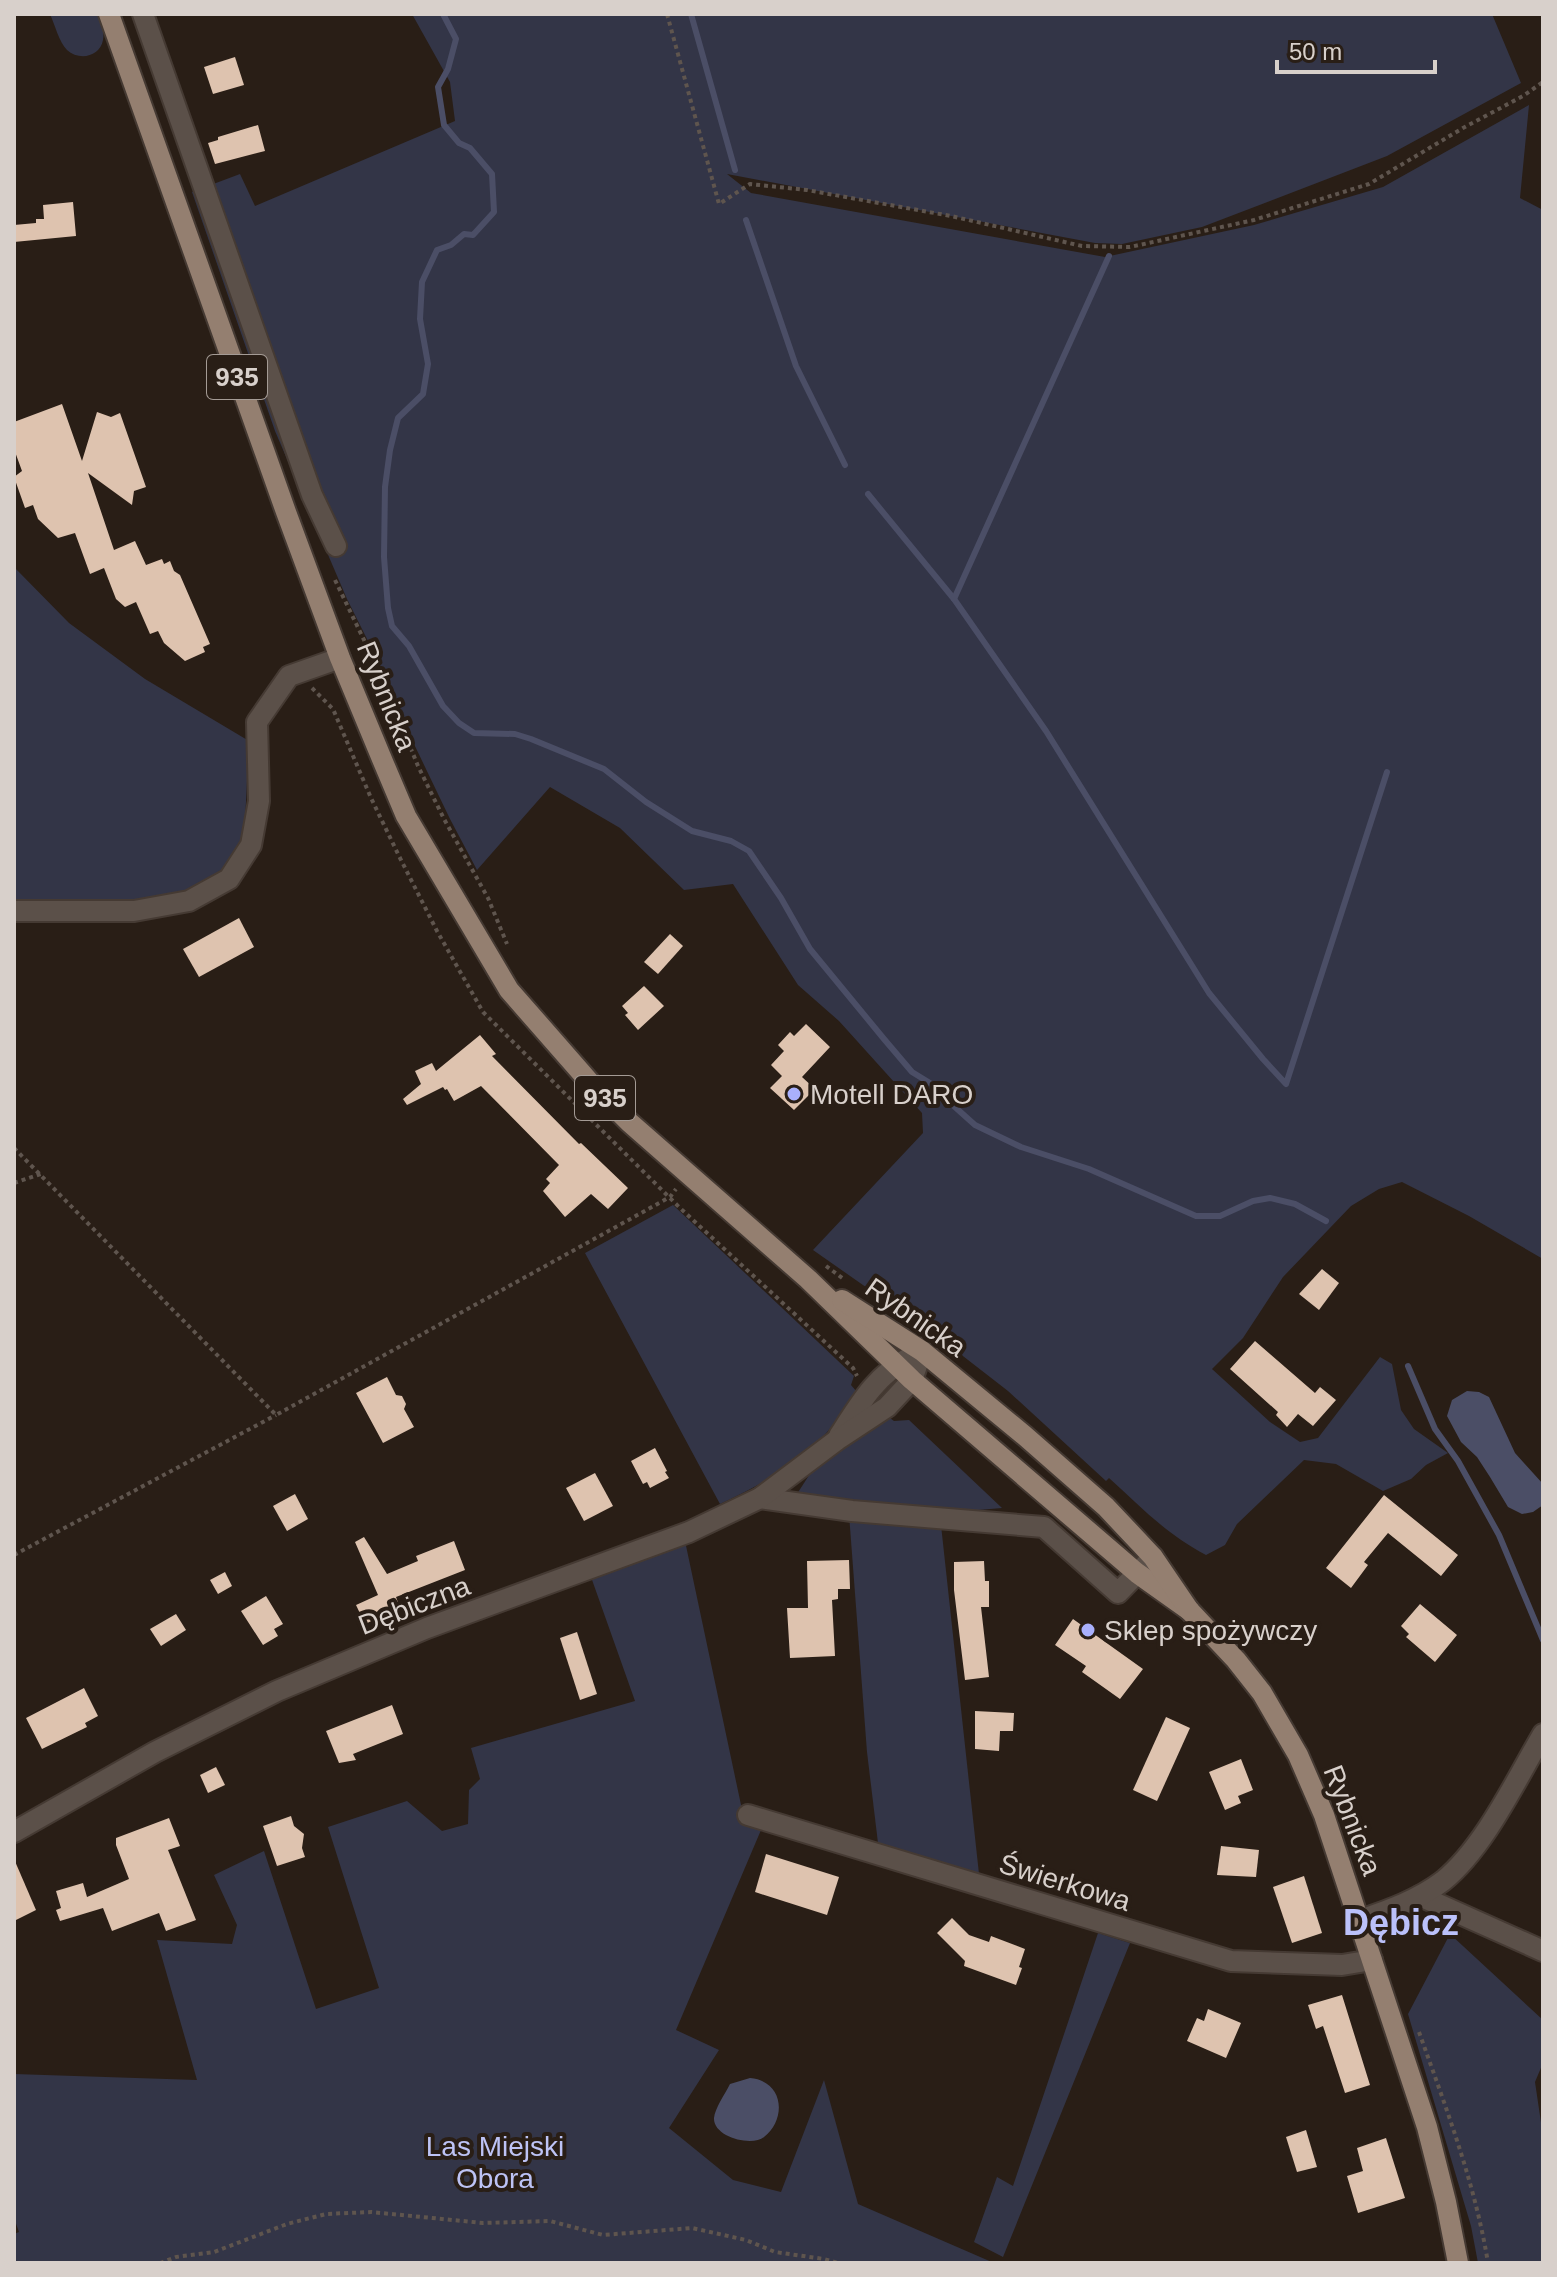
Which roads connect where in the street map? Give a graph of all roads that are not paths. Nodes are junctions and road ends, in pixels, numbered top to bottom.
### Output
1 (109, 14) edge
2 (143, 14) edge
3 (336, 546) dead end
4 (340, 658) junction
5 (14, 911) edge
6 (808, 1279) junction
7 (922, 1351) junction
8 (895, 1365) junction
9 (912, 1380) junction
10 (837, 1440) junction
11 (760, 1498) junction
12 (1153, 1557) junction
13 (1137, 1573) junction
14 (1189, 1610) junction
15 (1543, 1734) edge
16 (748, 1815) dead end
17 (14, 1832) edge
18 (1420, 1896) junction
19 (1360, 1920) junction
20 (1543, 1951) edge
21 (1372, 1960) junction
22 (1458, 2263) edge

1 - 4 main road, Rybnicka / 935
2 - 3 street
4 - 5 street
4 - 6 main road, Rybnicka / 935
6 - 7 main road, Rybnicka / 935
6 - 8 main road, Rybnicka / 935
7 - 8 street, Dębiczna
7 - 9 street, Dębiczna
7 - 12 main road, Rybnicka / 935
8 - 9 main road, Rybnicka / 935
8 - 10 street, Dębiczna
9 - 10 street, Dębiczna
9 - 13 main road, Rybnicka / 935
10 - 11 street, Dębiczna
11 - 13 street
11 - 17 street, Dębiczna
12 - 13 street
12 - 14 main road, Rybnicka / 935
13 - 14 main road, Rybnicka / 935
14 - 19 main road, Rybnicka / 935
15 - 18 street
16 - 21 street, Świerkowa
18 - 19 street
18 - 20 street
19 - 21 main road, Rybnicka / 935
21 - 22 main road, Rybnicka / 935

